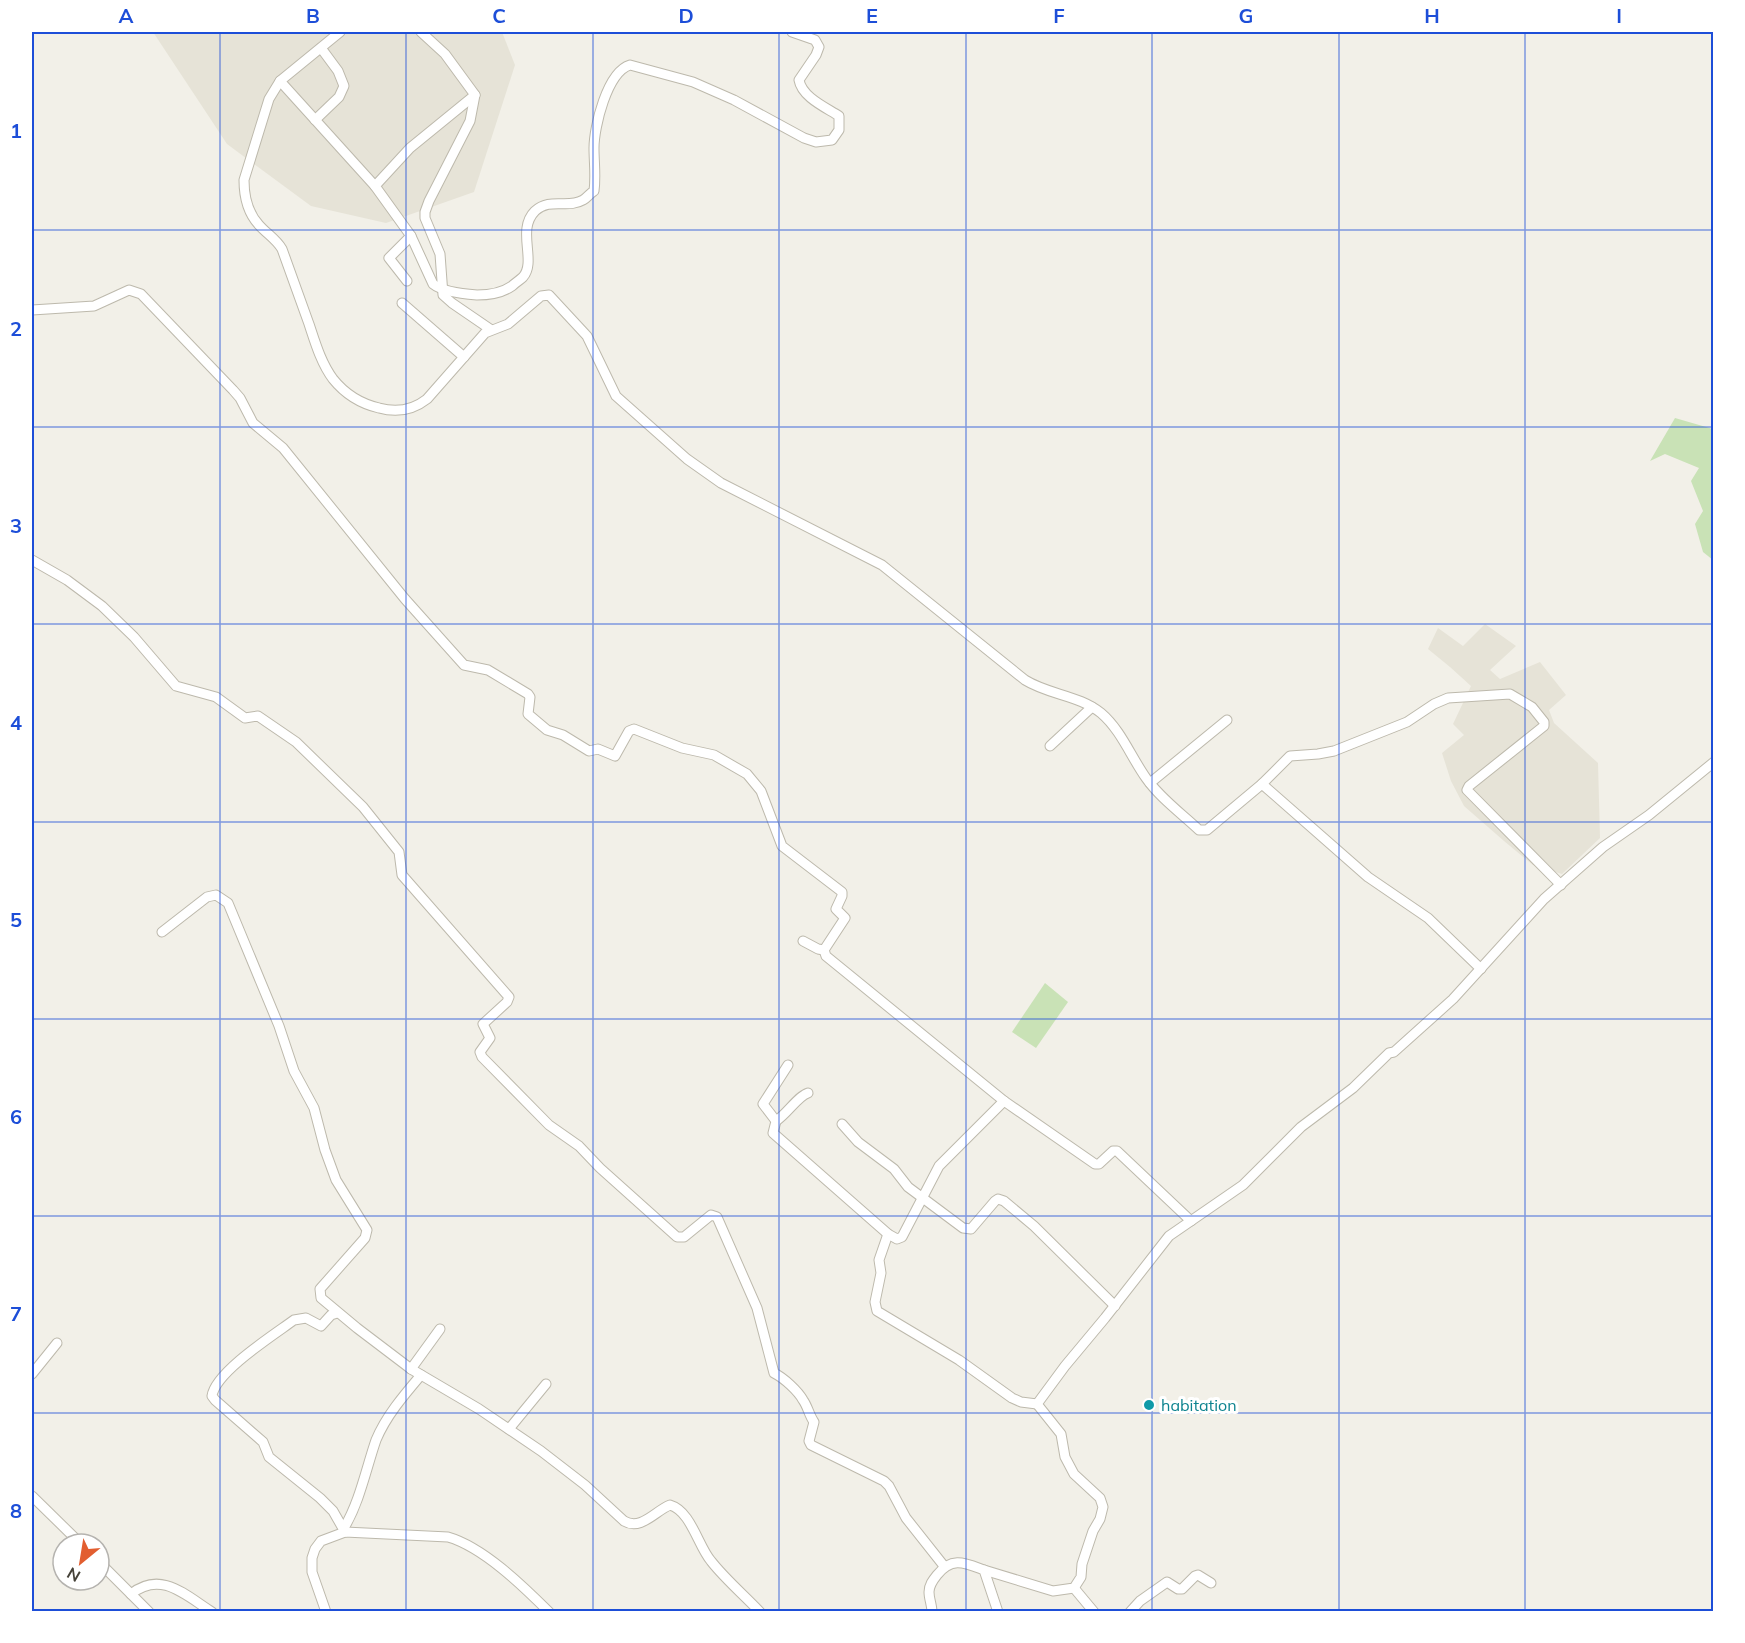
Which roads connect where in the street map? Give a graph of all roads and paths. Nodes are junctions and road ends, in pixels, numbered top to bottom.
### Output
1 (340, 32) edge
2 (421, 32) edge
3 (792, 32) edge
4 (321, 48) junction
5 (280, 81) junction
6 (475, 95) junction
7 (315, 120) junction
8 (375, 186) junction
9 (411, 237) junction
10 (407, 281) dead end
11 (441, 288) junction
12 (402, 303) dead end
13 (32, 310) edge
14 (490, 329) junction
15 (464, 357) junction
16 (32, 560) edge
17 (1092, 707) junction
18 (1227, 720) dead end
19 (1050, 746) dead end
20 (1713, 762) edge
21 (1150, 783) junction
22 (1262, 784) junction
23 (1561, 885) junction
24 (162, 932) dead end
25 (803, 941) dead end
26 (824, 950) junction
27 (1481, 969) junction
28 (788, 1065) dead end
29 (808, 1093) dead end
30 (1004, 1101) junction
31 (776, 1121) junction
32 (842, 1124) dead end
33 (920, 1198) junction
34 (1191, 1221) junction
35 (888, 1234) junction
36 (1115, 1306) junction
37 (337, 1313) junction
38 (440, 1329) dead end
39 (57, 1343) dead end
40 (411, 1369) junction
41 (32, 1374) edge
42 (421, 1375) junction
43 (546, 1384) dead end
44 (1037, 1404) junction
45 (509, 1429) junction
46 (32, 1496) edge
47 (345, 1530) junction
48 (69, 1532) edge
49 (944, 1566) junction
50 (984, 1570) junction
51 (111, 1574) edge
52 (1211, 1583) dead end
53 (1074, 1588) junction
54 (132, 1594) junction
55 (149, 1611) edge
56 (212, 1611) edge
57 (326, 1611) edge
58 (549, 1611) edge
59 (760, 1611) edge
60 (932, 1611) edge
61 (998, 1611) edge
62 (1094, 1611) edge
63 (1130, 1611) edge

1 - 4 street
2 - 6 street
3 - 11 street
4 - 5 street
4 - 7 street
5 - 7 street
5 - 15 street
6 - 8 street
6 - 11 street
7 - 8 street
8 - 9 street
9 - 10 street
9 - 11 street
11 - 14 street
12 - 15 street
13 - 26 street
14 - 15 street
14 - 17 street
16 - 49 street
17 - 19 street
17 - 21 street
18 - 21 street
20 - 23 street
21 - 22 street
22 - 23 street
22 - 27 street
23 - 27 street
24 - 37 street
25 - 26 street
26 - 30 street
27 - 34 street
28 - 31 street
29 - 31 street
30 - 33 street
30 - 34 street
31 - 35 street
32 - 33 street
33 - 35 street
33 - 36 street
34 - 36 street
35 - 44 street
36 - 44 street
37 - 40 street
37 - 47 street
38 - 40 street
39 - 41 street
40 - 42 street
42 - 45 street
42 - 47 street
43 - 45 street
44 - 53 street
45 - 59 street
46 - 48 street
47 - 57 street
47 - 58 street
49 - 50 street
49 - 60 street
50 - 53 street
50 - 61 street
51 - 54 street
52 - 63 street
53 - 62 street
54 - 55 street
54 - 56 street

